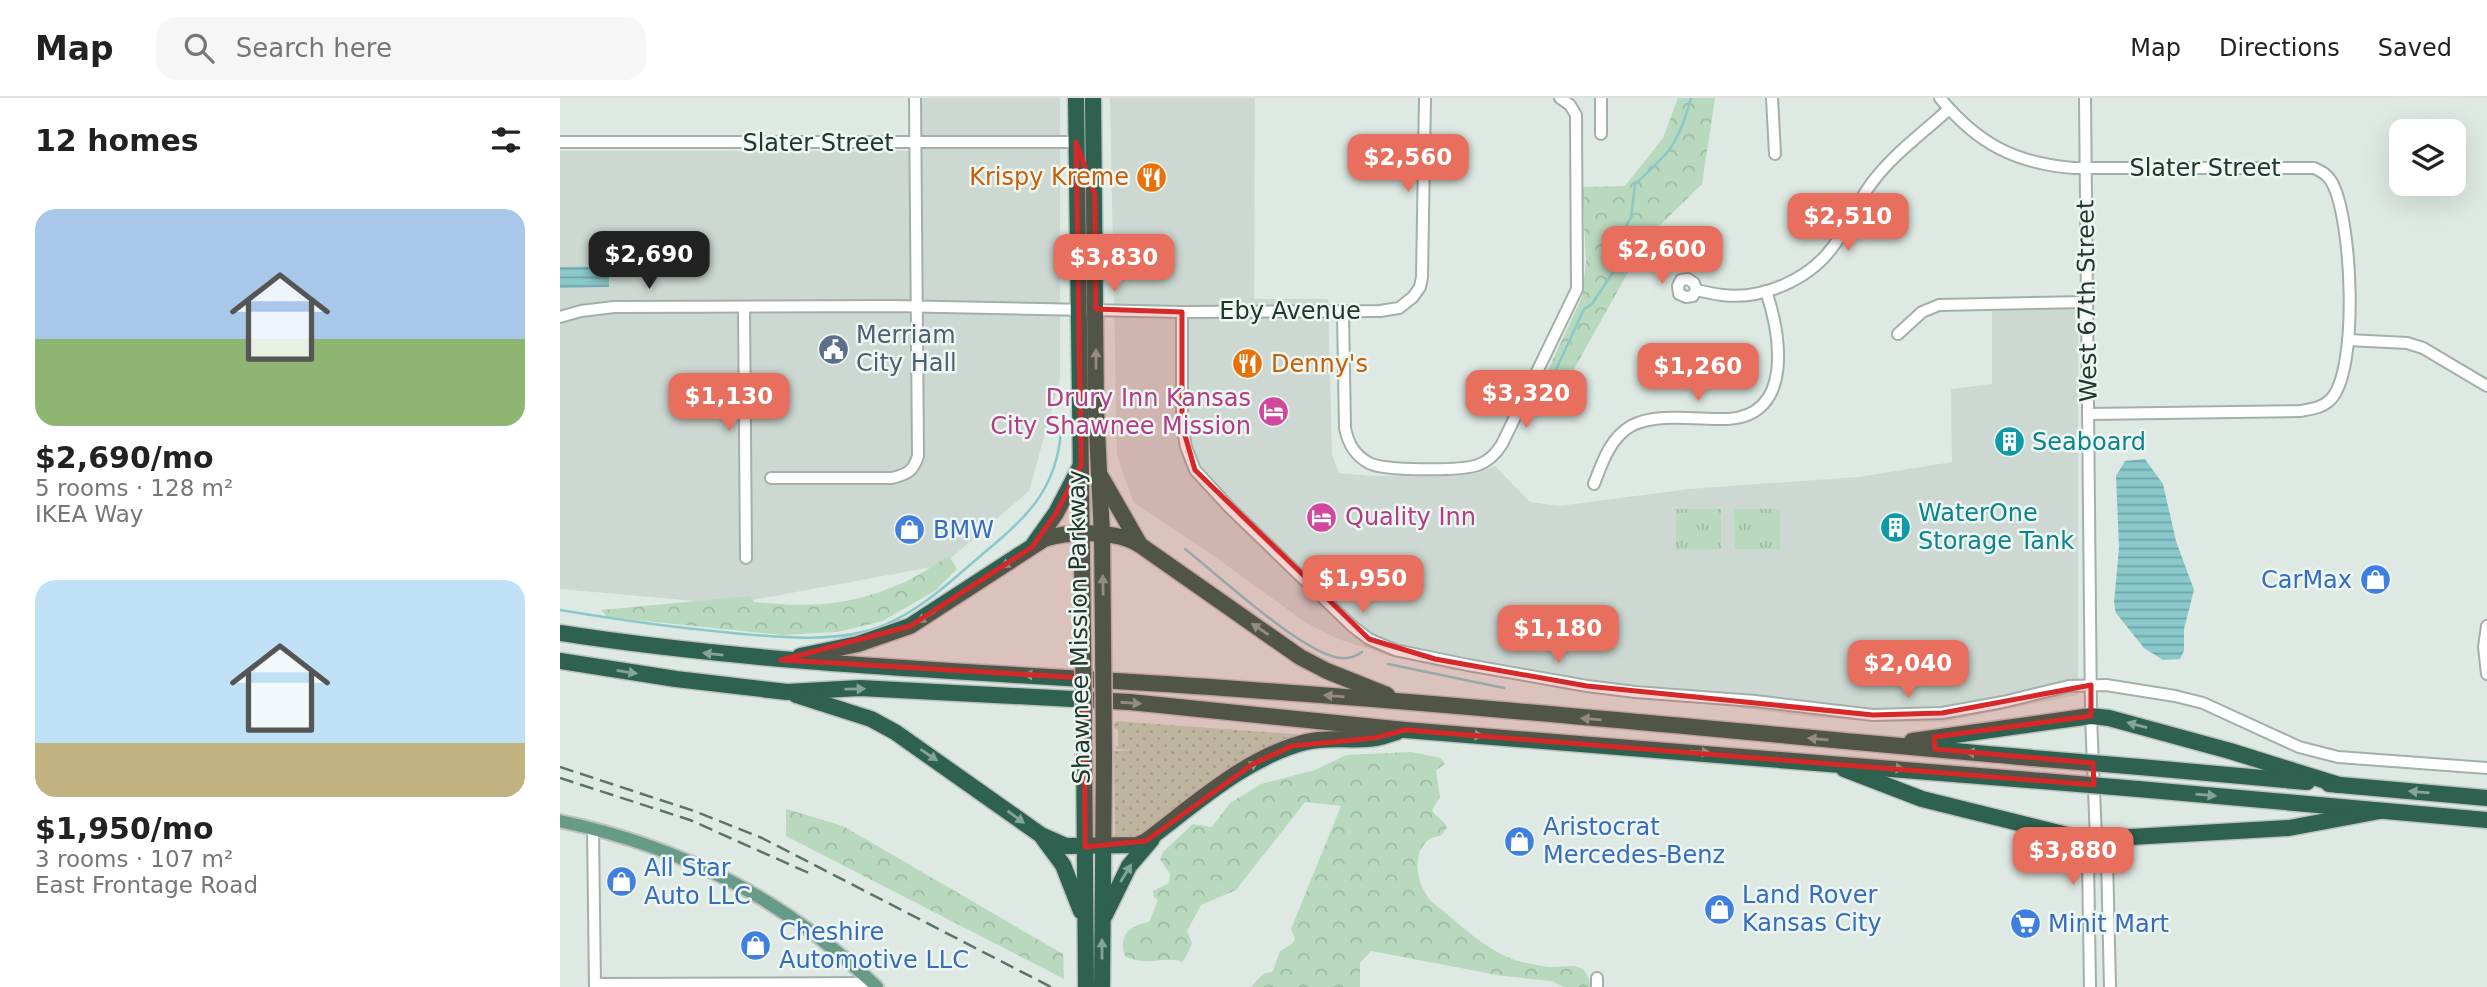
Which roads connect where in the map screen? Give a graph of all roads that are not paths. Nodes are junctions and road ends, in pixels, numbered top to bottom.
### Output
1 (915, 98) edge
2 (1076, 98) edge
3 (1093, 98) edge
4 (1425, 98) edge
5 (1560, 98) edge
6 (1601, 98) edge
7 (1772, 98) edge
8 (1940, 98) edge
9 (2085, 98) edge
10 (1949, 109) junction
11 (1601, 134) dead end
12 (560, 142) edge
13 (1076, 142) junction
14 (916, 143) junction
15 (1775, 154) dead end
16 (2086, 168) junction
17 (1095, 195) junction
18 (1696, 290) dead end
19 (1766, 291) junction
20 (2087, 302) junction
21 (744, 307) junction
22 (916, 307) junction
23 (1088, 309) junction
24 (1182, 312) junction
25 (1343, 312) junction
26 (560, 317) edge
27 (1898, 334) dead end
28 (2348, 340) junction
29 (2487, 386) edge
30 (2089, 414) junction
31 (1081, 465) junction
32 (1100, 474) junction
33 (771, 478) dead end
34 (1594, 484) dead end
35 (1082, 535) junction
36 (1102, 535) junction
37 (1140, 545) junction
38 (1032, 547) junction
39 (746, 558) dead end
40 (2487, 626) edge
41 (560, 633) edge
42 (781, 660) junction
43 (560, 661) edge
44 (2487, 674) edge
45 (2091, 685) junction
46 (787, 692) junction
47 (1402, 702) junction
48 (2091, 716) junction
49 (1405, 730) junction
50 (1886, 745) junction
51 (1826, 762) junction
52 (2487, 768) edge
53 (2339, 785) junction
54 (2487, 798) edge
55 (2380, 811) junction
56 (2487, 820) edge
57 (560, 821) edge
58 (593, 828) junction
59 (1159, 831) junction
60 (1041, 835) junction
61 (2096, 839) junction
62 (1085, 846) junction
63 (1103, 846) junction
64 (1102, 920) junction
65 (1085, 923) junction
66 (2089, 943) junction
67 (2109, 943) junction
68 (1094, 981) edge
69 (595, 985) edge
70 (752, 985) edge
71 (875, 985) edge
72 (2090, 987) edge
73 (2110, 987) edge

1 - 14 street
2 - 13 highway, Shawnee Mission Parkway
3 - 17 highway, Shawnee Mission Parkway
4 - 25 street, Eby Avenue
5 - 25 street
6 - 11 street
7 - 15 street
8 - 10 street, Slater Street
9 - 16 street, West 67th Street
10 - 16 street, Slater Street
10 - 19 street
12 - 14 street, Slater Street
13 - 14 street, Slater Street
13 - 17 highway
13 - 23 highway, Shawnee Mission Parkway
14 - 22 street
16 - 20 street, West 67th Street
16 - 28 street, Slater Street
17 - 23 highway, Shawnee Mission Parkway
18 - 19 street
19 - 34 street
20 - 27 street
20 - 30 street, West 67th Street
21 - 22 street, Eby Avenue
21 - 26 street, Eby Avenue
21 - 39 street
22 - 23 street, Eby Avenue
22 - 33 street
23 - 24 street, Eby Avenue
23 - 31 highway, Shawnee Mission Parkway
32 -> 23 highway, Shawnee Mission Parkway
24 - 25 street, Eby Avenue
24 - 45 street
28 - 29 street
28 - 30 street
30 - 45 street, West 67th Street
31 - 35 highway, Shawnee Mission Parkway
31 - 38 highway
32 - 36 highway, Shawnee Mission Parkway
32 - 37 highway
35 - 36 highway
35 - 38 highway
35 - 62 highway, Shawnee Mission Parkway, bridge
36 - 37 highway
63 -> 36 highway, Shawnee Mission Parkway, bridge
47 -> 37 highway
38 -> 42 highway
40 - 44 street
42 -> 41 highway
47 -> 42 highway
43 -> 46 highway
45 - 48 street, West 67th Street
45 - 52 street
46 -> 49 highway
46 -> 60 highway
50 -> 47 highway
48 - 50 highway
53 -> 48 highway
48 - 61 street, West 67th Street
49 -> 51 highway
59 -> 49 highway
53 -> 50 highway, bridge
51 -> 55 highway, bridge
51 - 61 highway
54 -> 53 highway
55 - 56 highway
55 - 61 highway
57 - 58 main road
58 - 69 street
58 - 71 main road
59 - 63 highway
64 -> 59 highway
60 - 62 highway
60 - 65 highway
61 - 66 street, West 67th Street
61 - 67 street, West 67th Street
62 - 63 highway
62 - 65 highway, Shawnee Mission Parkway
63 - 64 highway, Shawnee Mission Parkway
68 -> 64 highway, Shawnee Mission Parkway
65 - 68 highway, Shawnee Mission Parkway
66 - 67 street
66 - 72 street, West 67th Street
67 - 73 street, West 67th Street
69 - 70 street
70 - 71 street

